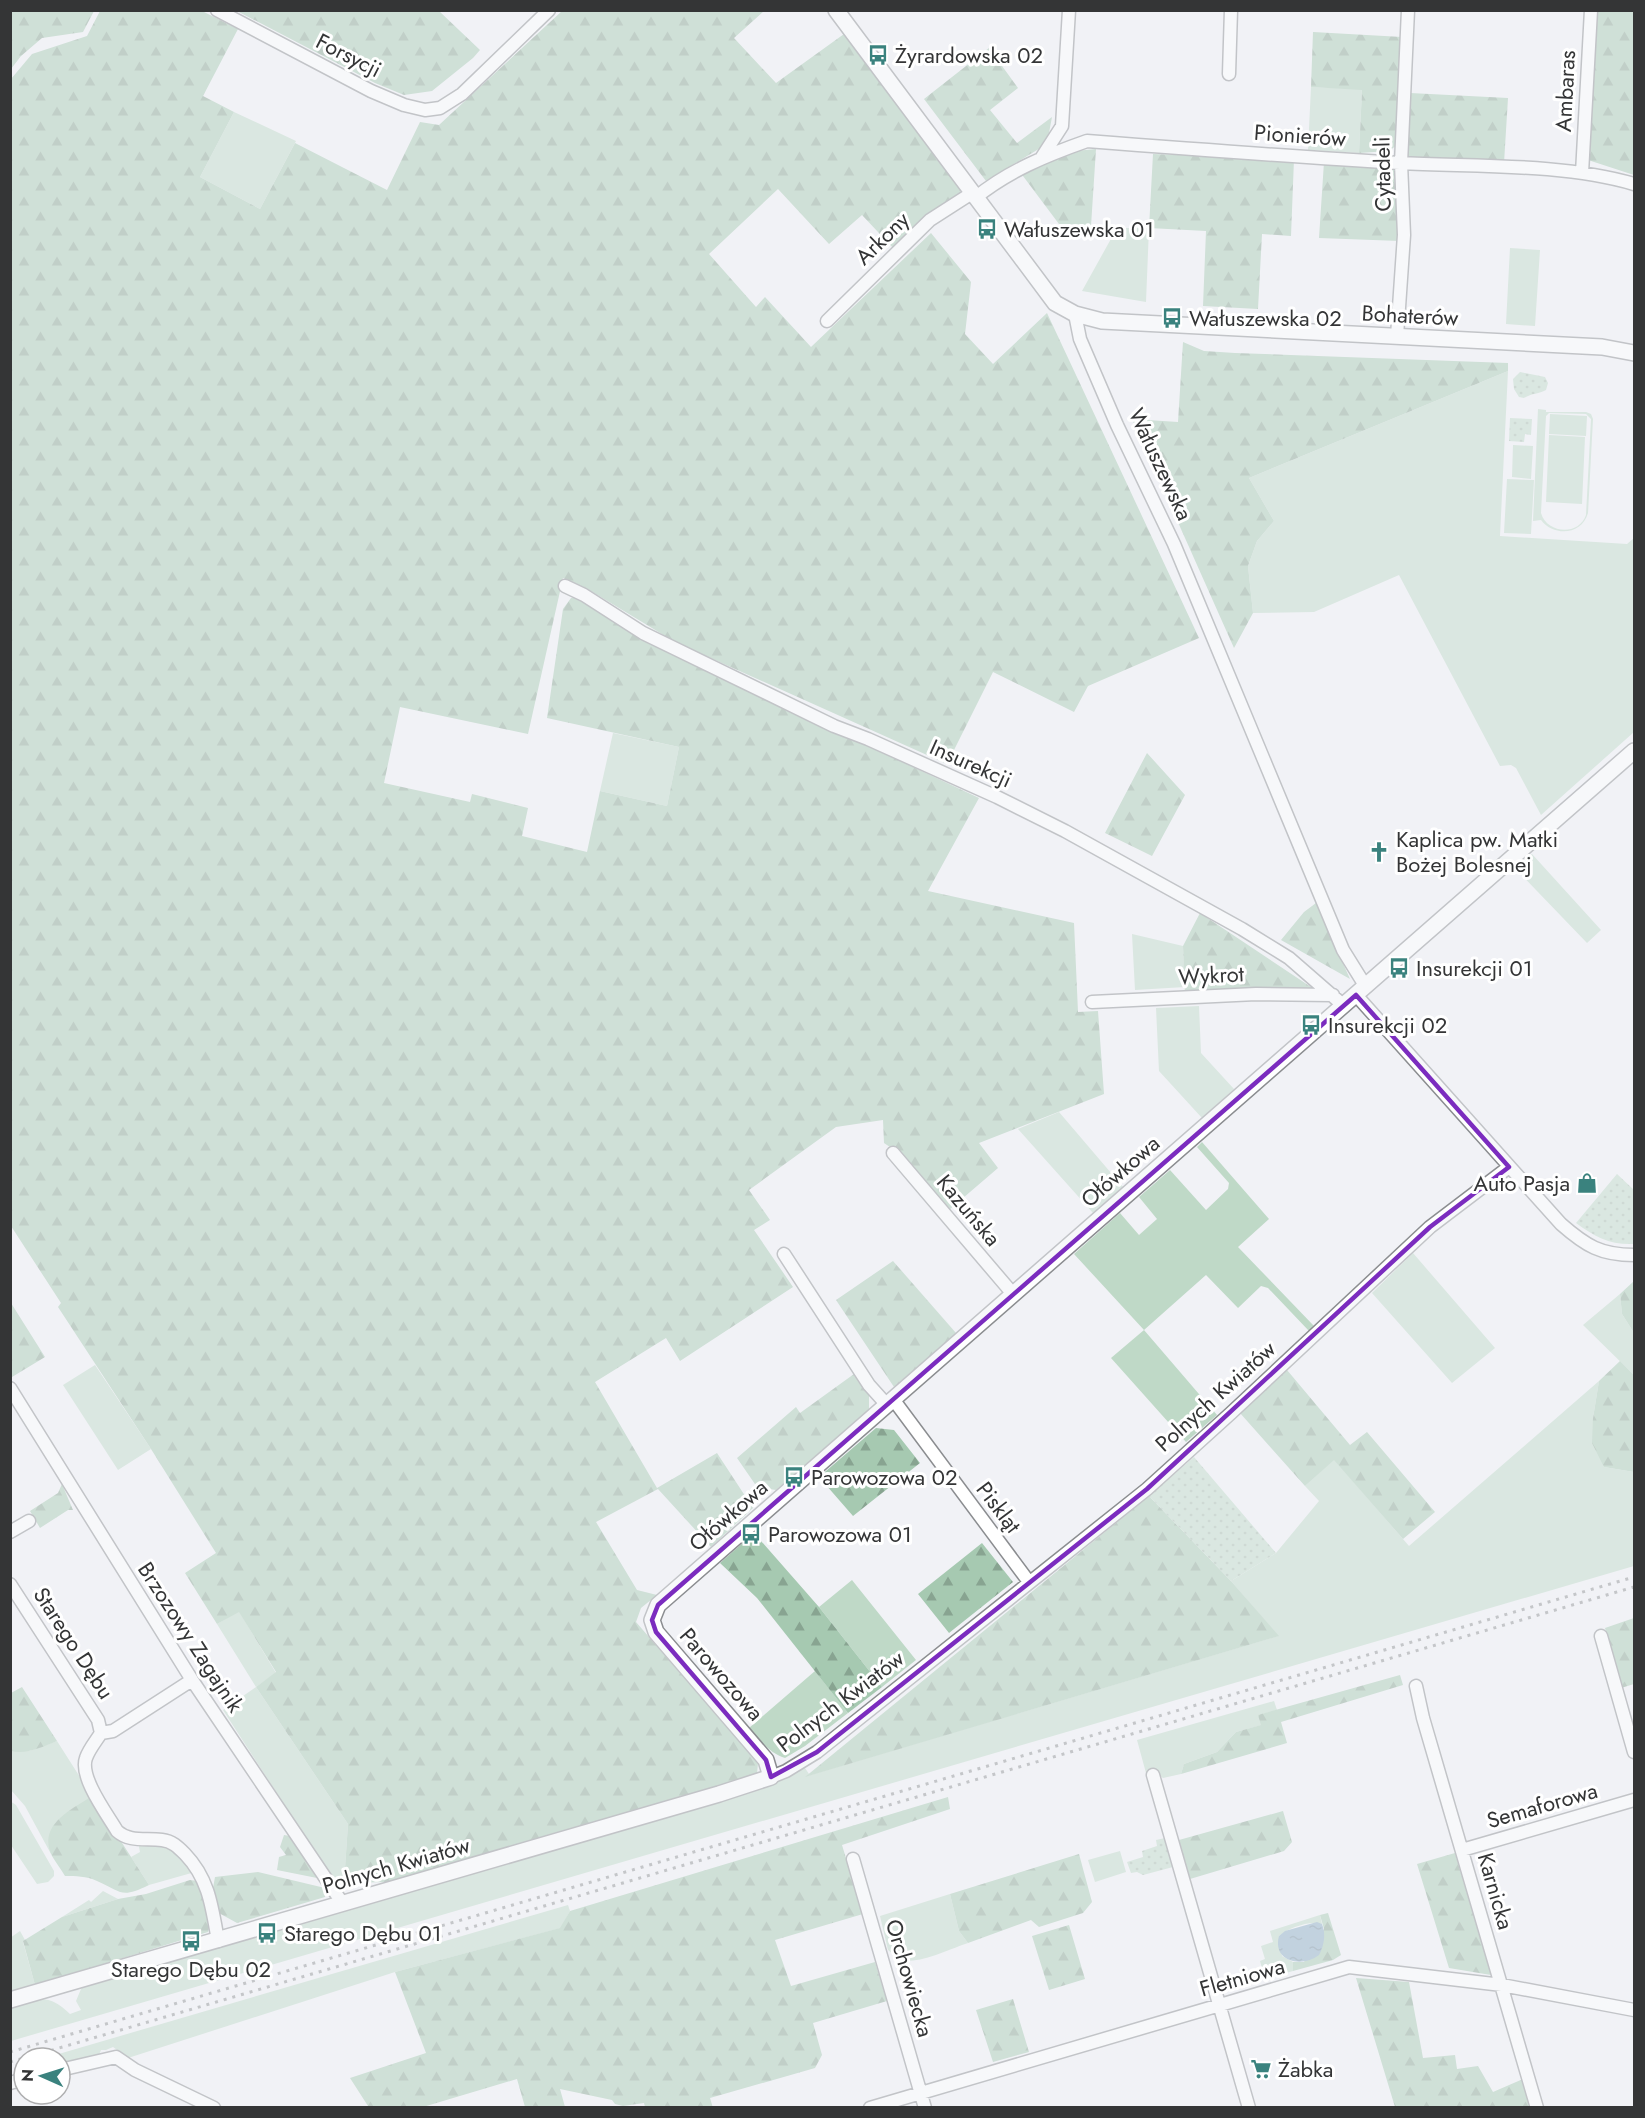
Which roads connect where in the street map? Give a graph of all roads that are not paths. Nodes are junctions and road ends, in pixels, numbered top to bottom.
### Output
1 (217, 10) edge
2 (549, 10) edge
3 (836, 10) edge
4 (1069, 10) edge
5 (1231, 10) edge
6 (1408, 10) edge
7 (1591, 10) edge
8 (1229, 74) dead end
9 (1042, 157) junction
10 (1401, 163) junction
11 (1582, 173) junction
12 (1635, 184) edge
13 (973, 195) junction
14 (1075, 314) junction
15 (827, 321) dead end
16 (1397, 336) junction
17 (1635, 353) edge
18 (566, 586) dead end
19 (1635, 751) edge
20 (1361, 991) junction
21 (1338, 1000) junction
22 (1092, 1002) dead end
23 (893, 1153) dead end
24 (1509, 1167) junction
25 (784, 1254) dead end
26 (1635, 1255) edge
27 (1013, 1294) junction
28 (10, 1388) edge
29 (890, 1402) junction
30 (28, 1521) dead end
31 (10, 1532) edge
32 (1029, 1582) junction
33 (10, 1584) edge
34 (656, 1632) joint
35 (1601, 1636) dead end
36 (192, 1680) junction
37 (1416, 1686) dead end
38 (101, 1733) junction
39 (1635, 1752) edge
40 (1153, 1775) dead end
41 (771, 1776) junction
42 (1635, 1800) edge
43 (1462, 1850) junction
44 (854, 1859) dead end
45 (344, 1904) junction
46 (218, 1941) junction
47 (1502, 1985) junction
48 (10, 2000) edge
49 (1221, 2004) junction
50 (1635, 2010) edge
51 (72, 2067) edge
52 (921, 2092) junction
53 (214, 2108) edge
54 (870, 2108) edge
55 (925, 2108) edge
56 (1249, 2108) edge
57 (1537, 2108) edge

1 - 2 street, Forsycji
3 - 13 street
4 - 9 street
5 - 8 street
6 - 10 street, Cytadeli
7 - 11 street, Ambaras
9 - 10 street, Pionierów
9 - 13 street, Pionierów
10 - 11 street, Pionierów
10 - 16 street, Cytadeli
11 - 12 street, Pionierów
13 - 14 street
13 - 15 street, Arkony
14 - 16 street, Bohaterów
14 - 20 street, Wałuszewska
16 - 17 street, Bohaterów
18 - 21 street, Insurekcji
19 - 20 street, Ołówkowa
20 - 21 street, Ołówkowa
20 - 24 street, Wałuszewska
21 - 22 street, Wykrot
21 - 27 street, Ołówkowa
23 - 27 street, Kazuńska
24 - 26 street, Wałuszewska
24 - 32 street, Polnych Kwiatów
25 - 29 street, Piskląt
27 - 29 street, Ołówkowa
28 - 36 street, Brzozowy Zagajnik
29 - 32 street, Piskląt
29 - 34 street, Ołówkowa
30 - 31 street
32 - 41 street, Polnych Kwiatów
33 - 38 street, Starego Dębu
34 - 41 street, Parowozowa
35 - 39 street
36 - 38 street
36 - 45 street, Brzozowy Zagajnik
37 - 43 street, Karnicka
38 - 46 street, Starego Dębu
40 - 49 street
41 - 45 street, Polnych Kwiatów
42 - 43 street, Semaforowa
43 - 47 street, Karnicka
44 - 52 street, Orchowiecka
45 - 46 street, Polnych Kwiatów
46 - 48 street, Polnych Kwiatów
47 - 49 street, Fletniowa
47 - 50 street, Fletniowa
47 - 57 street, Karnicka
49 - 52 street, Fletniowa
49 - 56 street
51 - 53 street
52 - 54 street, Fletniowa
52 - 55 street, Orchowiecka

